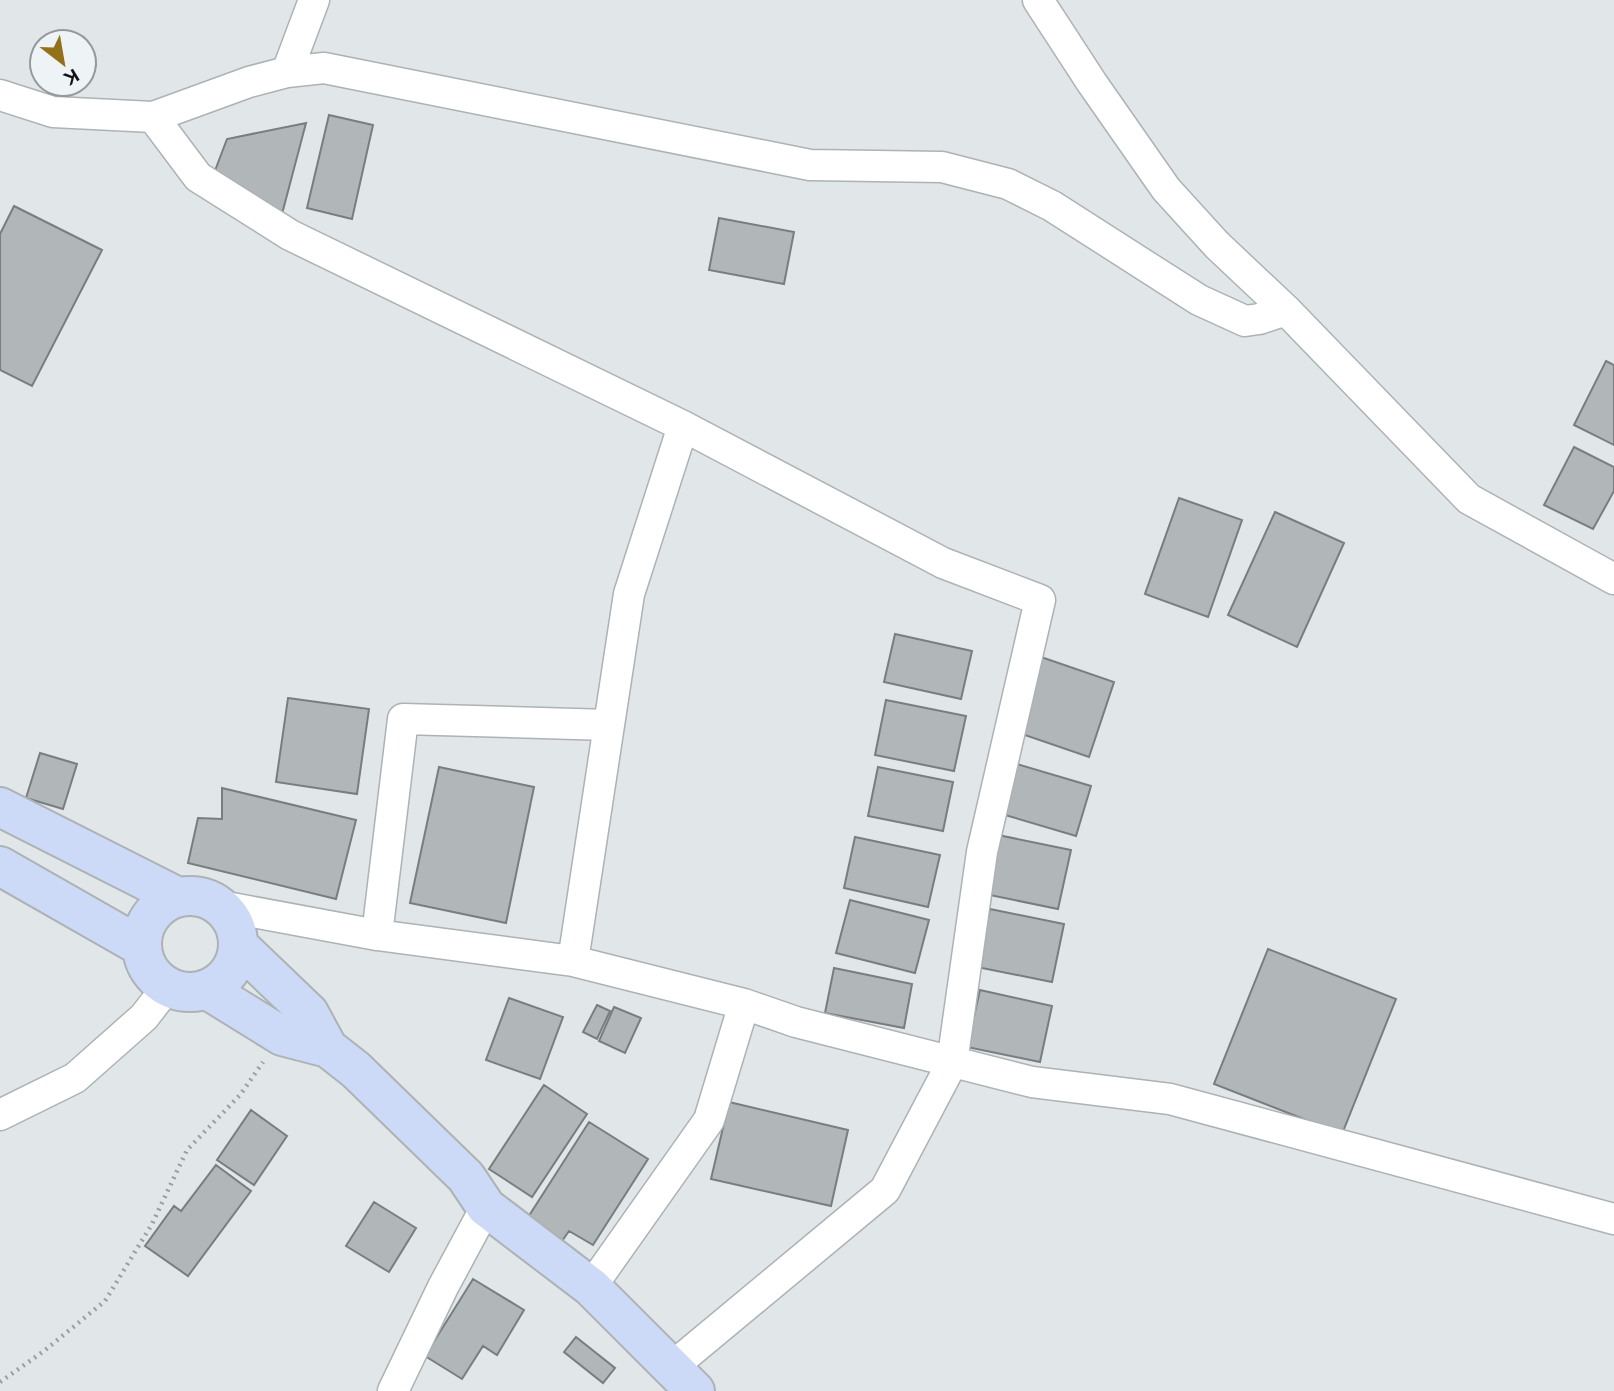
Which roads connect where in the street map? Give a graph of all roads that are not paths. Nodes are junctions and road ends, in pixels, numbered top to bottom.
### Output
1 (314, 0) edge
2 (1038, 0) edge
3 (287, 72) junction
4 (0, 95) edge
5 (153, 117) junction
6 (1286, 310) junction
7 (682, 426) junction
8 (1614, 579) edge
9 (609, 725) junction
10 (0, 807) edge
11 (0, 866) edge
12 (178, 897) junction
13 (221, 906) junction
14 (377, 935) junction
15 (239, 946) junction
16 (142, 947) junction
17 (573, 961) junction
18 (168, 986) junction
19 (206, 989) junction
20 (744, 1004) junction
21 (328, 1048) junction
22 (952, 1063) junction
23 (0, 1115) edge
24 (486, 1207) junction
25 (1614, 1219) edge
26 (591, 1287) junction
27 (684, 1379) edge
28 (393, 1391) edge

1 - 3 street
2 - 6 street
3 - 5 street
3 - 6 street
4 - 5 street
5 - 7 street
6 - 8 street
7 - 9 street
7 - 22 street
9 - 14 street
9 - 17 street
10 - 12 street
11 - 16 street
12 - 13 street
12 - 16 street
13 - 14 street
13 - 15 street
14 - 17 street
15 - 19 street
15 - 21 street
16 - 18 street
17 - 20 street
18 - 19 street
18 - 23 street
19 - 21 street
20 - 22 street
20 - 26 street
21 - 24 street
22 - 25 street
22 - 27 street
24 - 26 street
24 - 28 street
26 - 27 street

